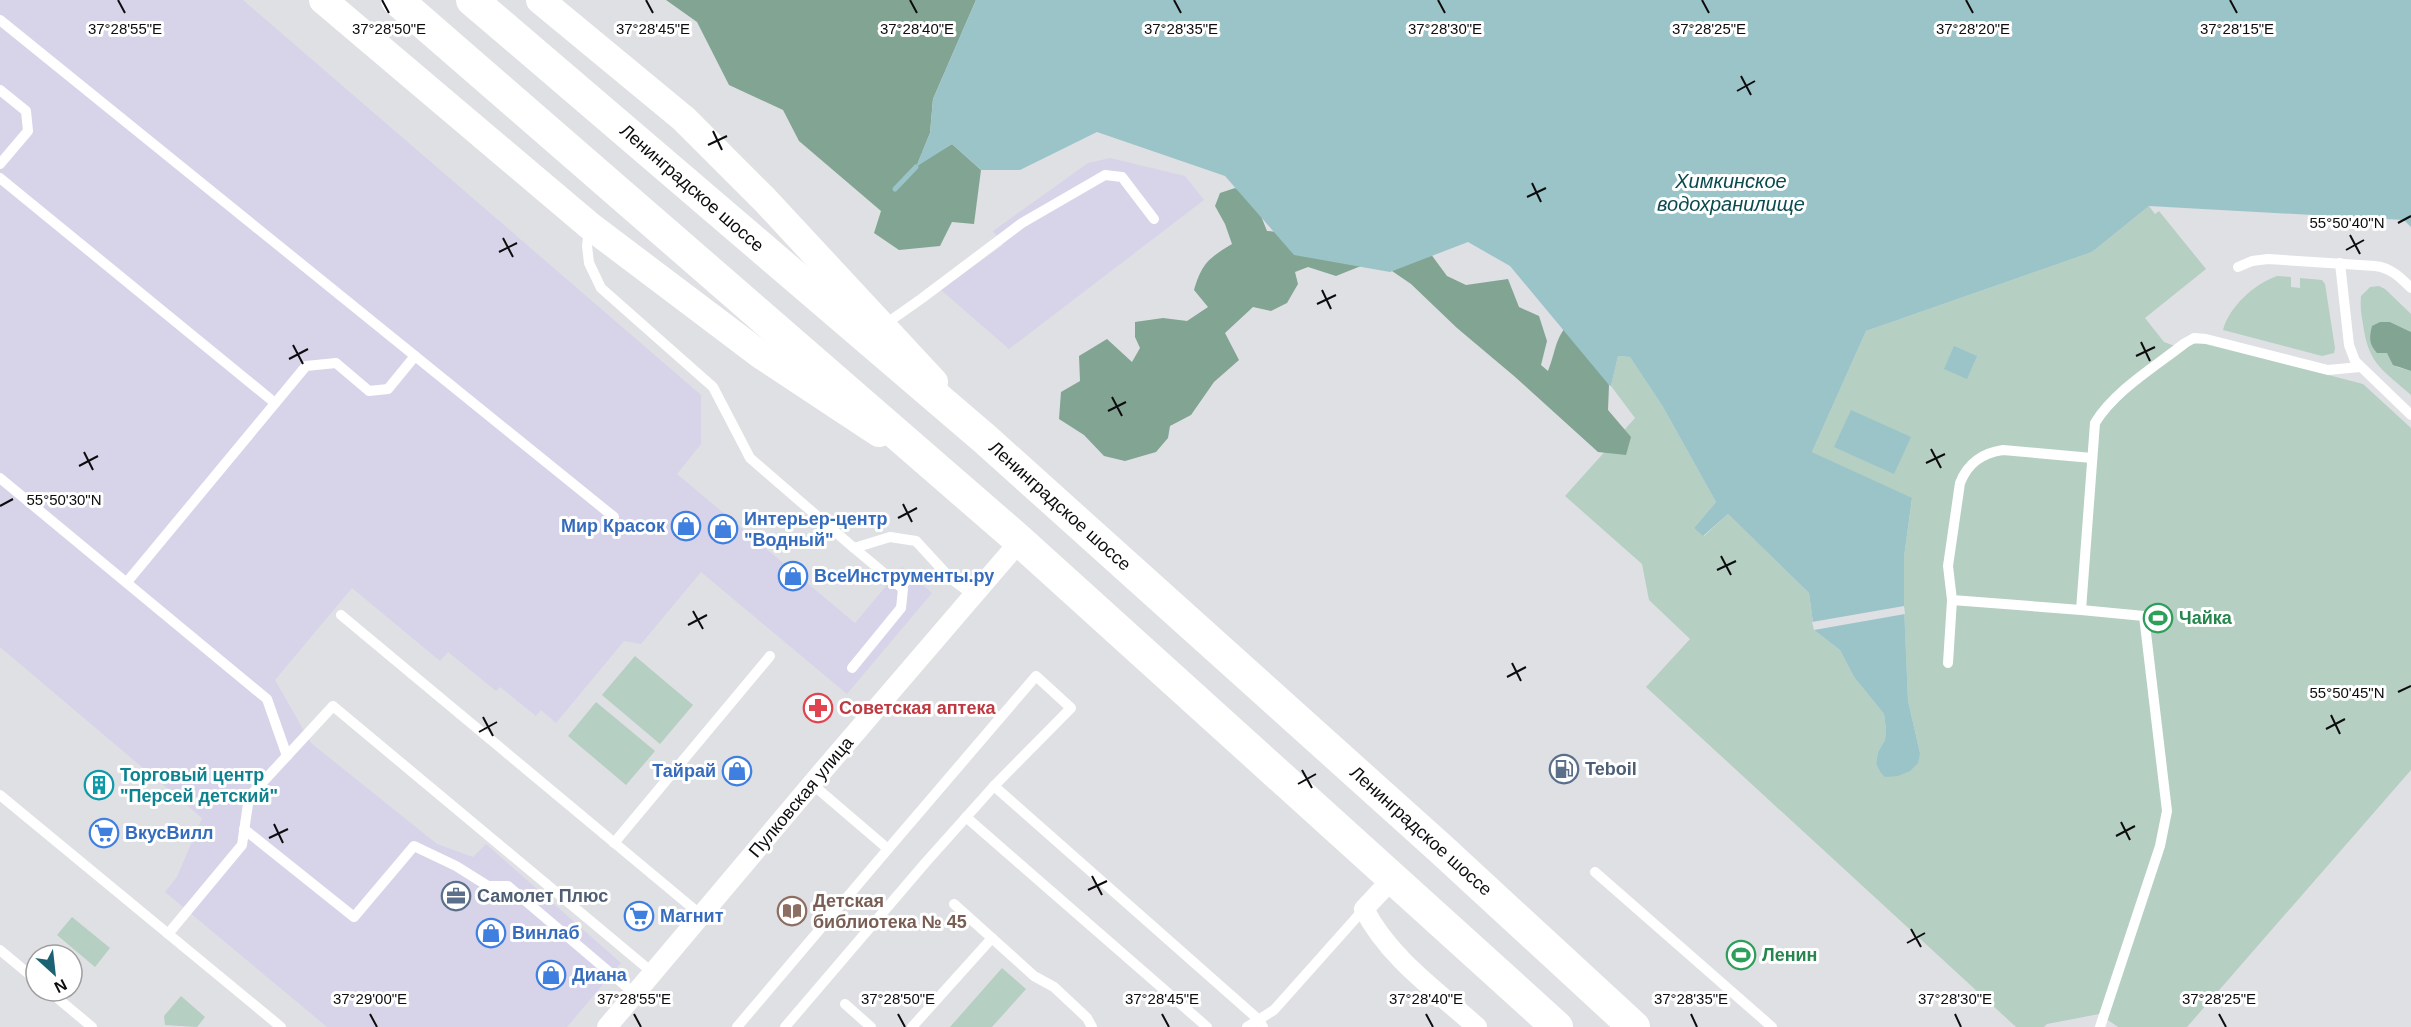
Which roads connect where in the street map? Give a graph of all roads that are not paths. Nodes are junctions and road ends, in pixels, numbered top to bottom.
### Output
1 (323, 0) edge
2 (398, 0) edge
3 (472, 0) edge
4 (540, 0) edge
5 (0, 20) edge
6 (0, 90) edge
7 (0, 164) edge
8 (0, 178) edge
9 (1154, 219) dead end
10 (590, 226) junction
11 (2340, 263) junction
12 (2238, 267) dead end
13 (2411, 288) edge
14 (883, 325) junction
15 (416, 356) junction
16 (2360, 367) junction
17 (275, 403) junction
18 (2411, 415) edge
19 (985, 439) junction
20 (2092, 458) junction
21 (0, 478) edge
22 (950, 480) junction
23 (614, 517) dead end
24 (1020, 541) junction
25 (854, 548) junction
26 (127, 582) junction
27 (973, 596) junction
28 (1952, 600) junction
29 (2081, 610) junction
30 (341, 615) dead end
31 (770, 656) dead end
32 (1948, 663) dead end
33 (852, 668) dead end
34 (287, 756) junction
35 (812, 784) junction
36 (994, 786) junction
37 (0, 795) edge
38 (966, 817) junction
39 (244, 829) junction
40 (614, 843) junction
41 (888, 849) junction
42 (1595, 872) dead end
43 (1392, 879) junction
44 (954, 904) dead end
45 (1364, 909) junction
46 (701, 915) junction
47 (168, 934) junction
48 (992, 938) junction
49 (0, 950) edge
50 (24, 970) edge
51 (653, 973) junction
52 (635, 994) junction
53 (63, 1003) edge
54 (845, 1004) dead end
55 (1261, 1024) edge
56 (744, 1025) edge
57 (92, 1027) edge
58 (281, 1027) edge
59 (607, 1027) edge
60 (784, 1027) edge
61 (871, 1027) edge
62 (912, 1027) edge
63 (1092, 1027) edge
64 (1207, 1027) edge
65 (1247, 1027) edge
66 (1477, 1027) edge
67 (1557, 1027) edge
68 (1634, 1027) edge
69 (1772, 1027) edge
70 (2100, 1027) edge

1 - 10 main road
2 - 22 main road
3 - 19 main road, Ленинградское шоссе
4 - 14 main road
5 - 15 lane
6 - 7 lane
8 - 17 lane
9 - 14 lane
10 - 22 main road
10 - 25 lane
11 - 12 lane
11 - 13 lane
11 - 16 lane
14 - 19 main road
15 - 17 lane
15 - 23 lane
16 - 18 lane
16 - 20 lane
17 - 26 lane
19 - 68 main road, Ленинградское шоссе
20 - 28 lane
20 - 29 lane
21 - 26 lane
22 - 24 main road
24 - 27 street, Пулковская улица
24 - 43 main road
25 - 27 lane
25 - 33 lane
26 - 34 lane
27 - 35 street, Пулковская улица
28 - 29 lane
28 - 32 lane
29 - 70 lane
30 - 40 lane
31 - 40 lane
34 - 39 lane
34 - 51 lane
35 - 41 lane
35 - 46 street, Пулковская улица
36 - 38 lane
36 - 41 lane
36 - 55 lane
37 - 47 lane
38 - 60 lane
38 - 64 lane
39 - 47 lane
39 - 52 lane
40 - 46 lane
41 - 56 lane
42 - 69 lane
43 - 45 street
43 - 67 main road
44 - 48 lane
45 - 55 lane
45 - 66 street
46 - 51 street, Пулковская улица
47 - 58 lane
48 - 62 lane
48 - 63 lane
49 - 50 lane
51 - 52 street, Пулковская улица
52 - 59 street, Пулковская улица
53 - 57 lane
54 - 61 lane
55 - 65 lane

